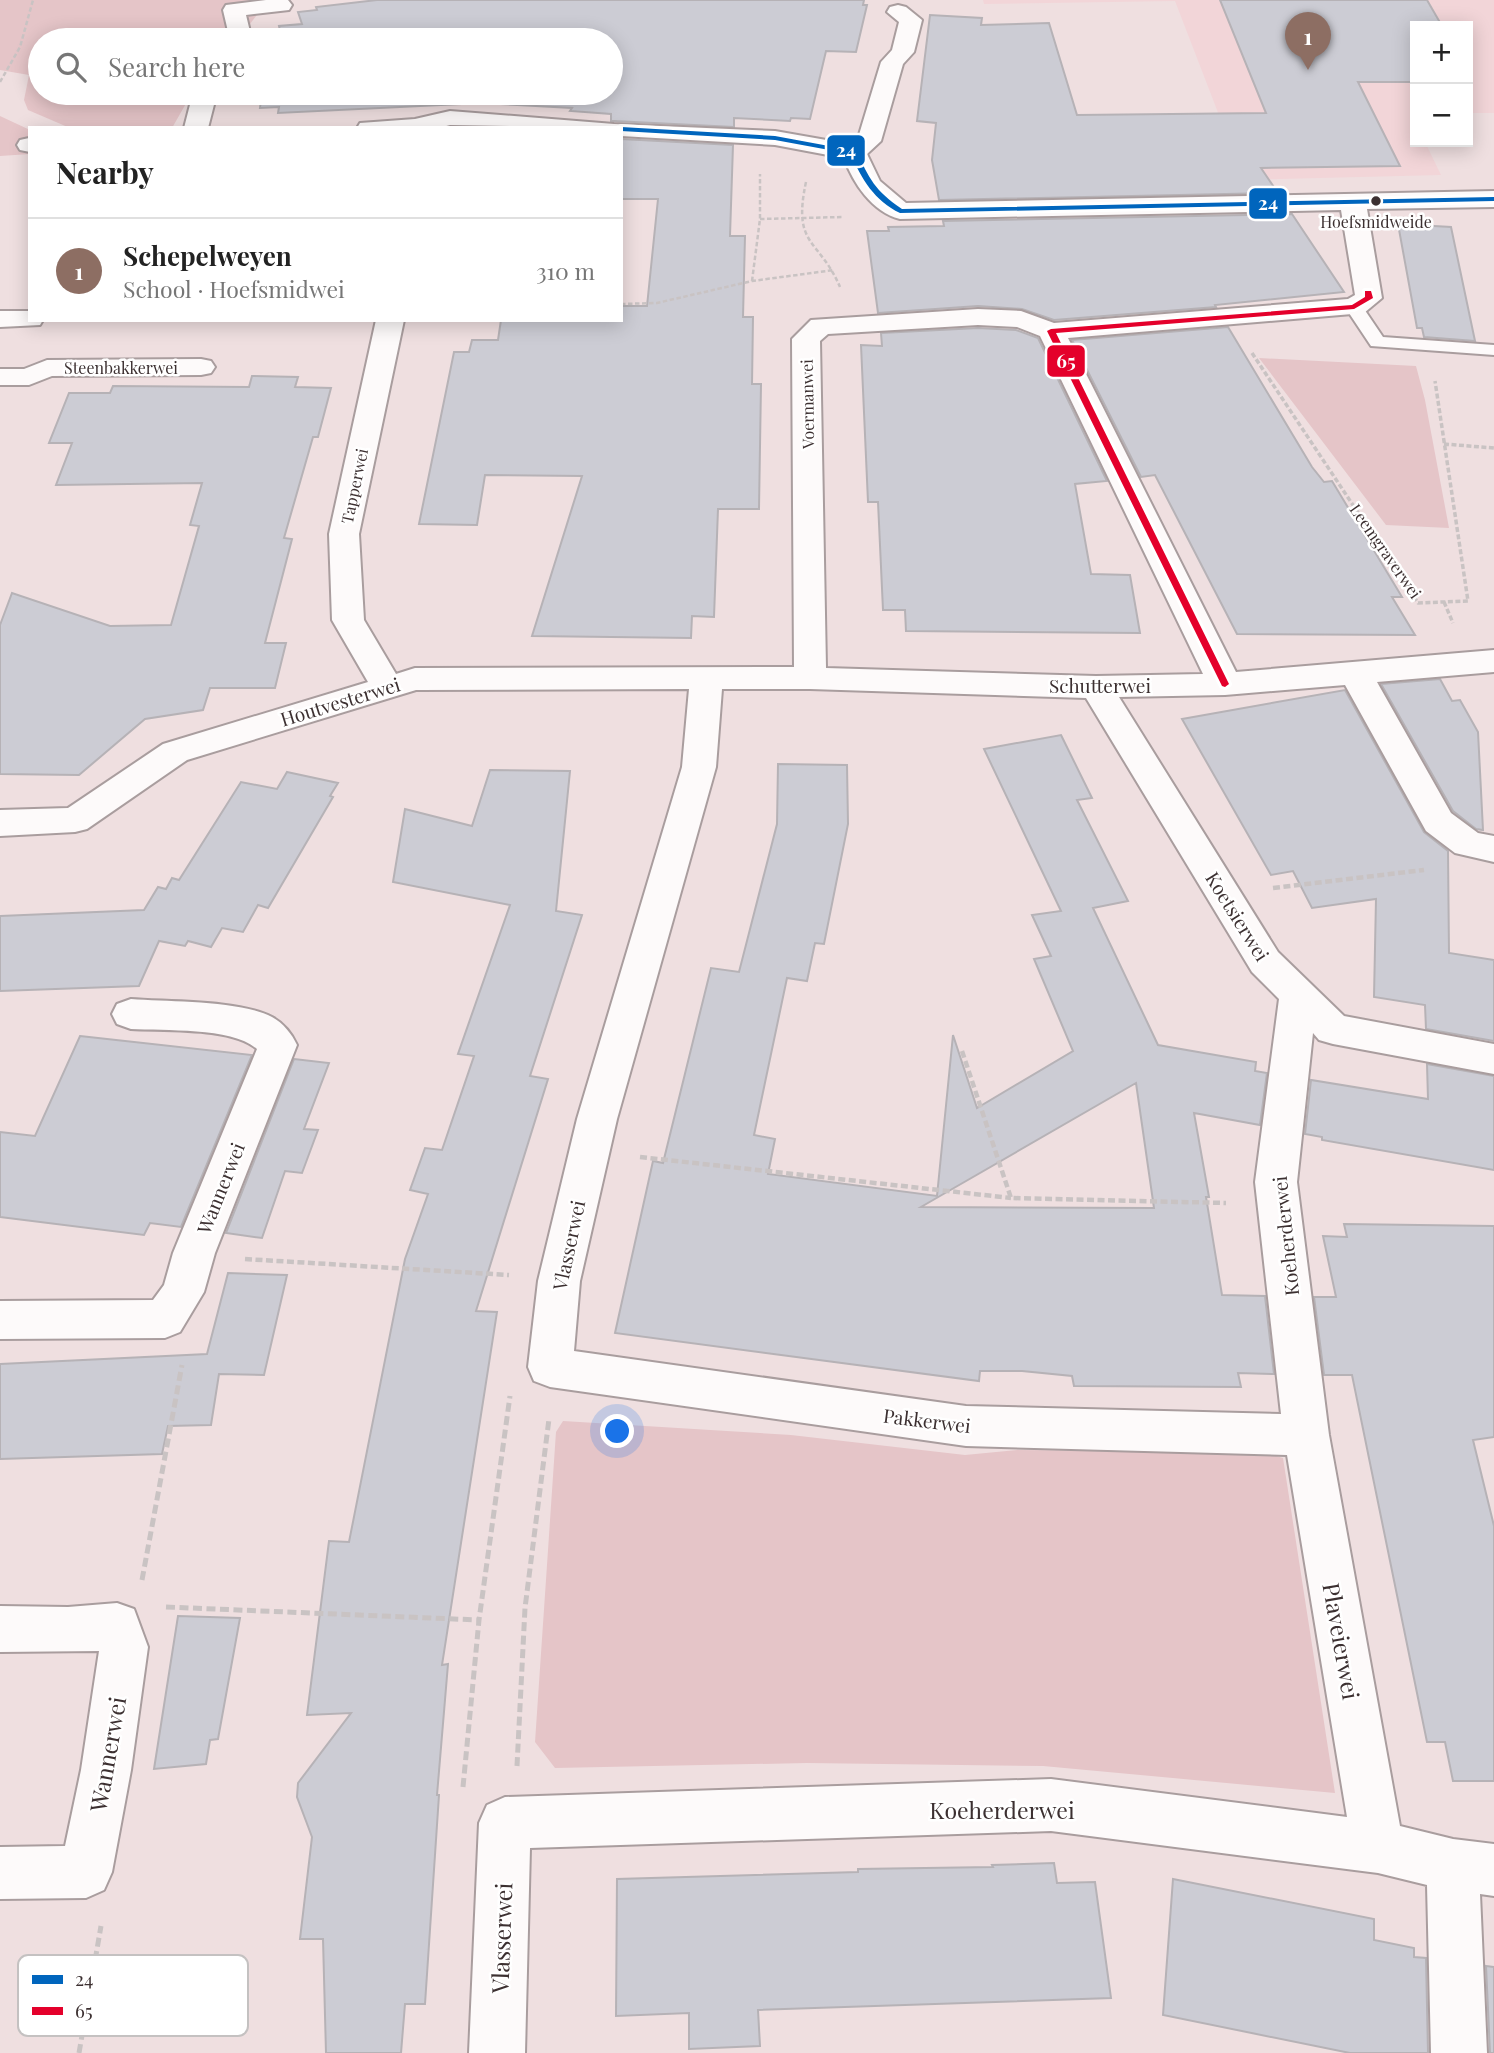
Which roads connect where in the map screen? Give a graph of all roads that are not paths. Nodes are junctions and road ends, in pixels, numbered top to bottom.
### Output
1 (281, 5) dead end
2 (898, 12) dead end
3 (238, 28) edge
4 (202, 105) edge
5 (197, 126) edge
6 (415, 126) edge
7 (576, 126) edge
8 (623, 129) edge
9 (854, 152) junction
10 (1494, 199) edge
11 (1353, 203) junction
12 (1354, 307) junction
13 (0, 319) edge
14 (28, 320) edge
15 (390, 322) edge
16 (1051, 331) junction
17 (1494, 350) edge
18 (201, 367) dead end
19 (0, 377) edge
20 (1494, 661) edge
21 (1354, 671) junction
22 (706, 678) junction
23 (810, 678) junction
24 (1225, 684) junction
25 (387, 687) junction
26 (1096, 687) junction
27 (0, 823) edge
28 (1481, 846) edge
29 (1298, 995) junction
30 (131, 1014) dead end
31 (1494, 1059) edge
32 (0, 1320) edge
33 (550, 1367) joint
34 (1306, 1435) junction
35 (0, 1629) edge
36 (505, 1823) joint
37 (1378, 1847) junction
38 (1474, 1868) edge
39 (0, 1873) edge
40 (497, 2053) edge
41 (1459, 2053) edge

1 - 3 street
2 - 9 street
4 - 5 street
6 - 7 street
8 - 9 street
9 - 11 street
10 - 11 street
11 - 12 street
12 - 16 street
12 - 17 lane
13 - 14 street
15 - 25 street, Tapperwei
16 - 23 street, Voermanwei
16 - 24 street
18 - 19 street, Steenbakkerwei
20 - 21 street, Schutterwei
21 - 24 street, Schutterwei
21 - 28 street
22 - 23 street, Schutterwei
22 - 25 street, Houtvesterwei
22 - 33 street, Vlasserwei
23 - 26 street, Schutterwei
24 - 26 street, Schutterwei
25 - 27 street, Houtvesterwei
26 - 29 street, Koetsierwei
29 - 31 street, Koetsierwei
29 - 34 street, Koeherderwei
30 - 32 street, Wannerwei
33 - 34 street, Pakkerwei
34 - 37 street, Plaveierwei
35 - 39 street, Wannerwei
36 - 37 street, Koeherderwei
36 - 40 street, Vlasserwei
37 - 38 street, Koeherderwei
38 - 41 street

